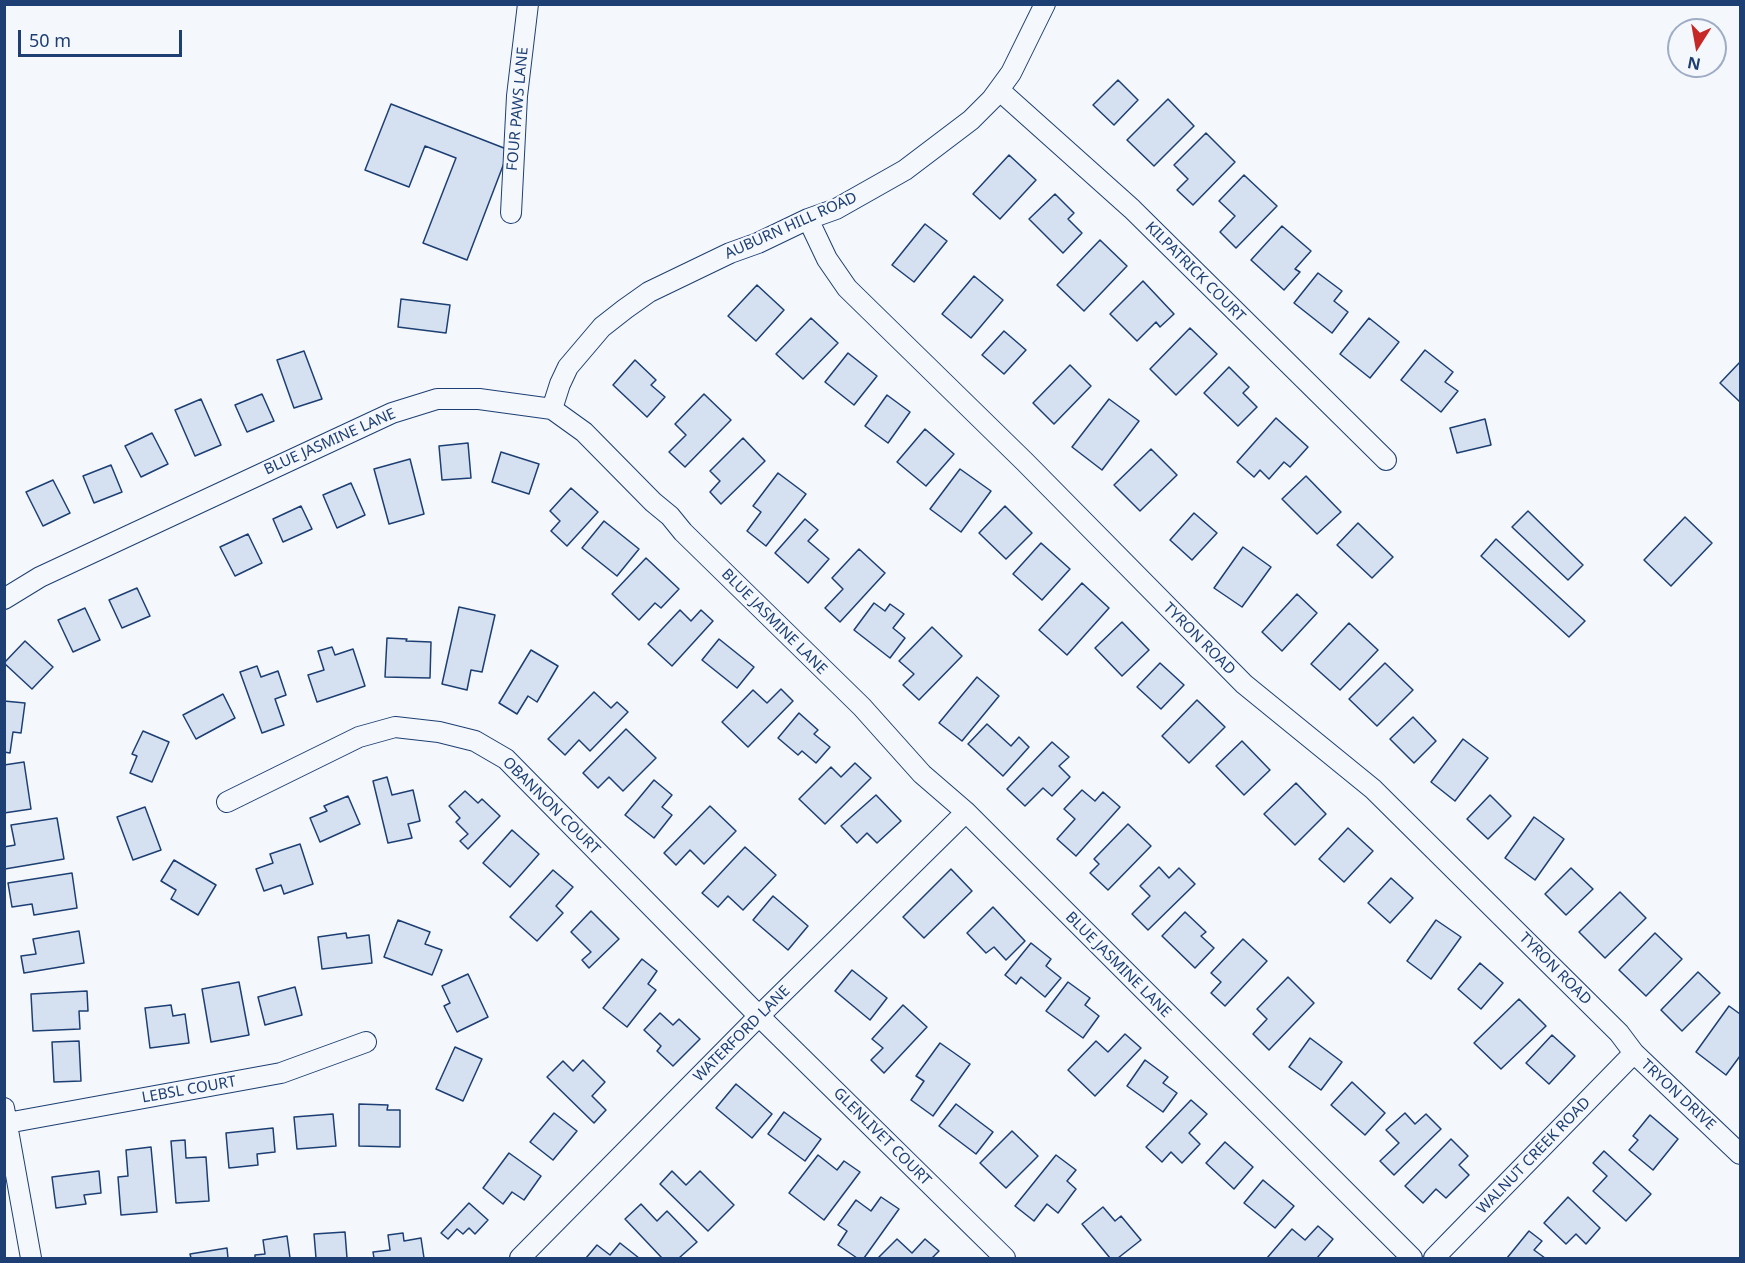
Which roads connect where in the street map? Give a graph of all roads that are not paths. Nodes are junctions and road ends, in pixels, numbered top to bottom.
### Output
1 (528, 4) edge
2 (1045, 4) edge
3 (999, 90) junction
4 (511, 213) dead end
5 (808, 219) junction
6 (552, 409) junction
7 (1386, 460) dead end
8 (4, 599) edge
9 (227, 802) dead end
10 (966, 812) junction
11 (759, 1016) junction
12 (1619, 1033) joint
13 (366, 1042) dead end
14 (1634, 1053) junction
15 (6, 1115) edge
16 (1740, 1154) edge
17 (31, 1258) edge
18 (520, 1258) edge
19 (1005, 1258) edge
20 (1412, 1258) edge
21 (1434, 1258) edge

1 - 4 street, FOUR PAWS LANE
2 - 3 street, AUBURN HILL ROAD
3 - 5 street, AUBURN HILL ROAD
3 - 7 street, KILPATRICK COURT
5 - 6 street, AUBURN HILL ROAD
5 - 12 street, TYRON ROAD
6 - 8 street, BLUE JASMINE LANE
6 - 10 street, BLUE JASMINE LANE
9 - 11 street, OBANNON COURT
10 - 11 street, WATERFORD LANE
10 - 20 street, BLUE JASMINE LANE
11 - 18 street, WATERFORD LANE
11 - 19 street, GLENLIVET COURT
12 - 14 street, TRYON DRIVE
13 - 15 street, LEBSL COURT
14 - 16 street, TRYON DRIVE
14 - 21 street, WALNUT CREEK ROAD
15 - 17 street

